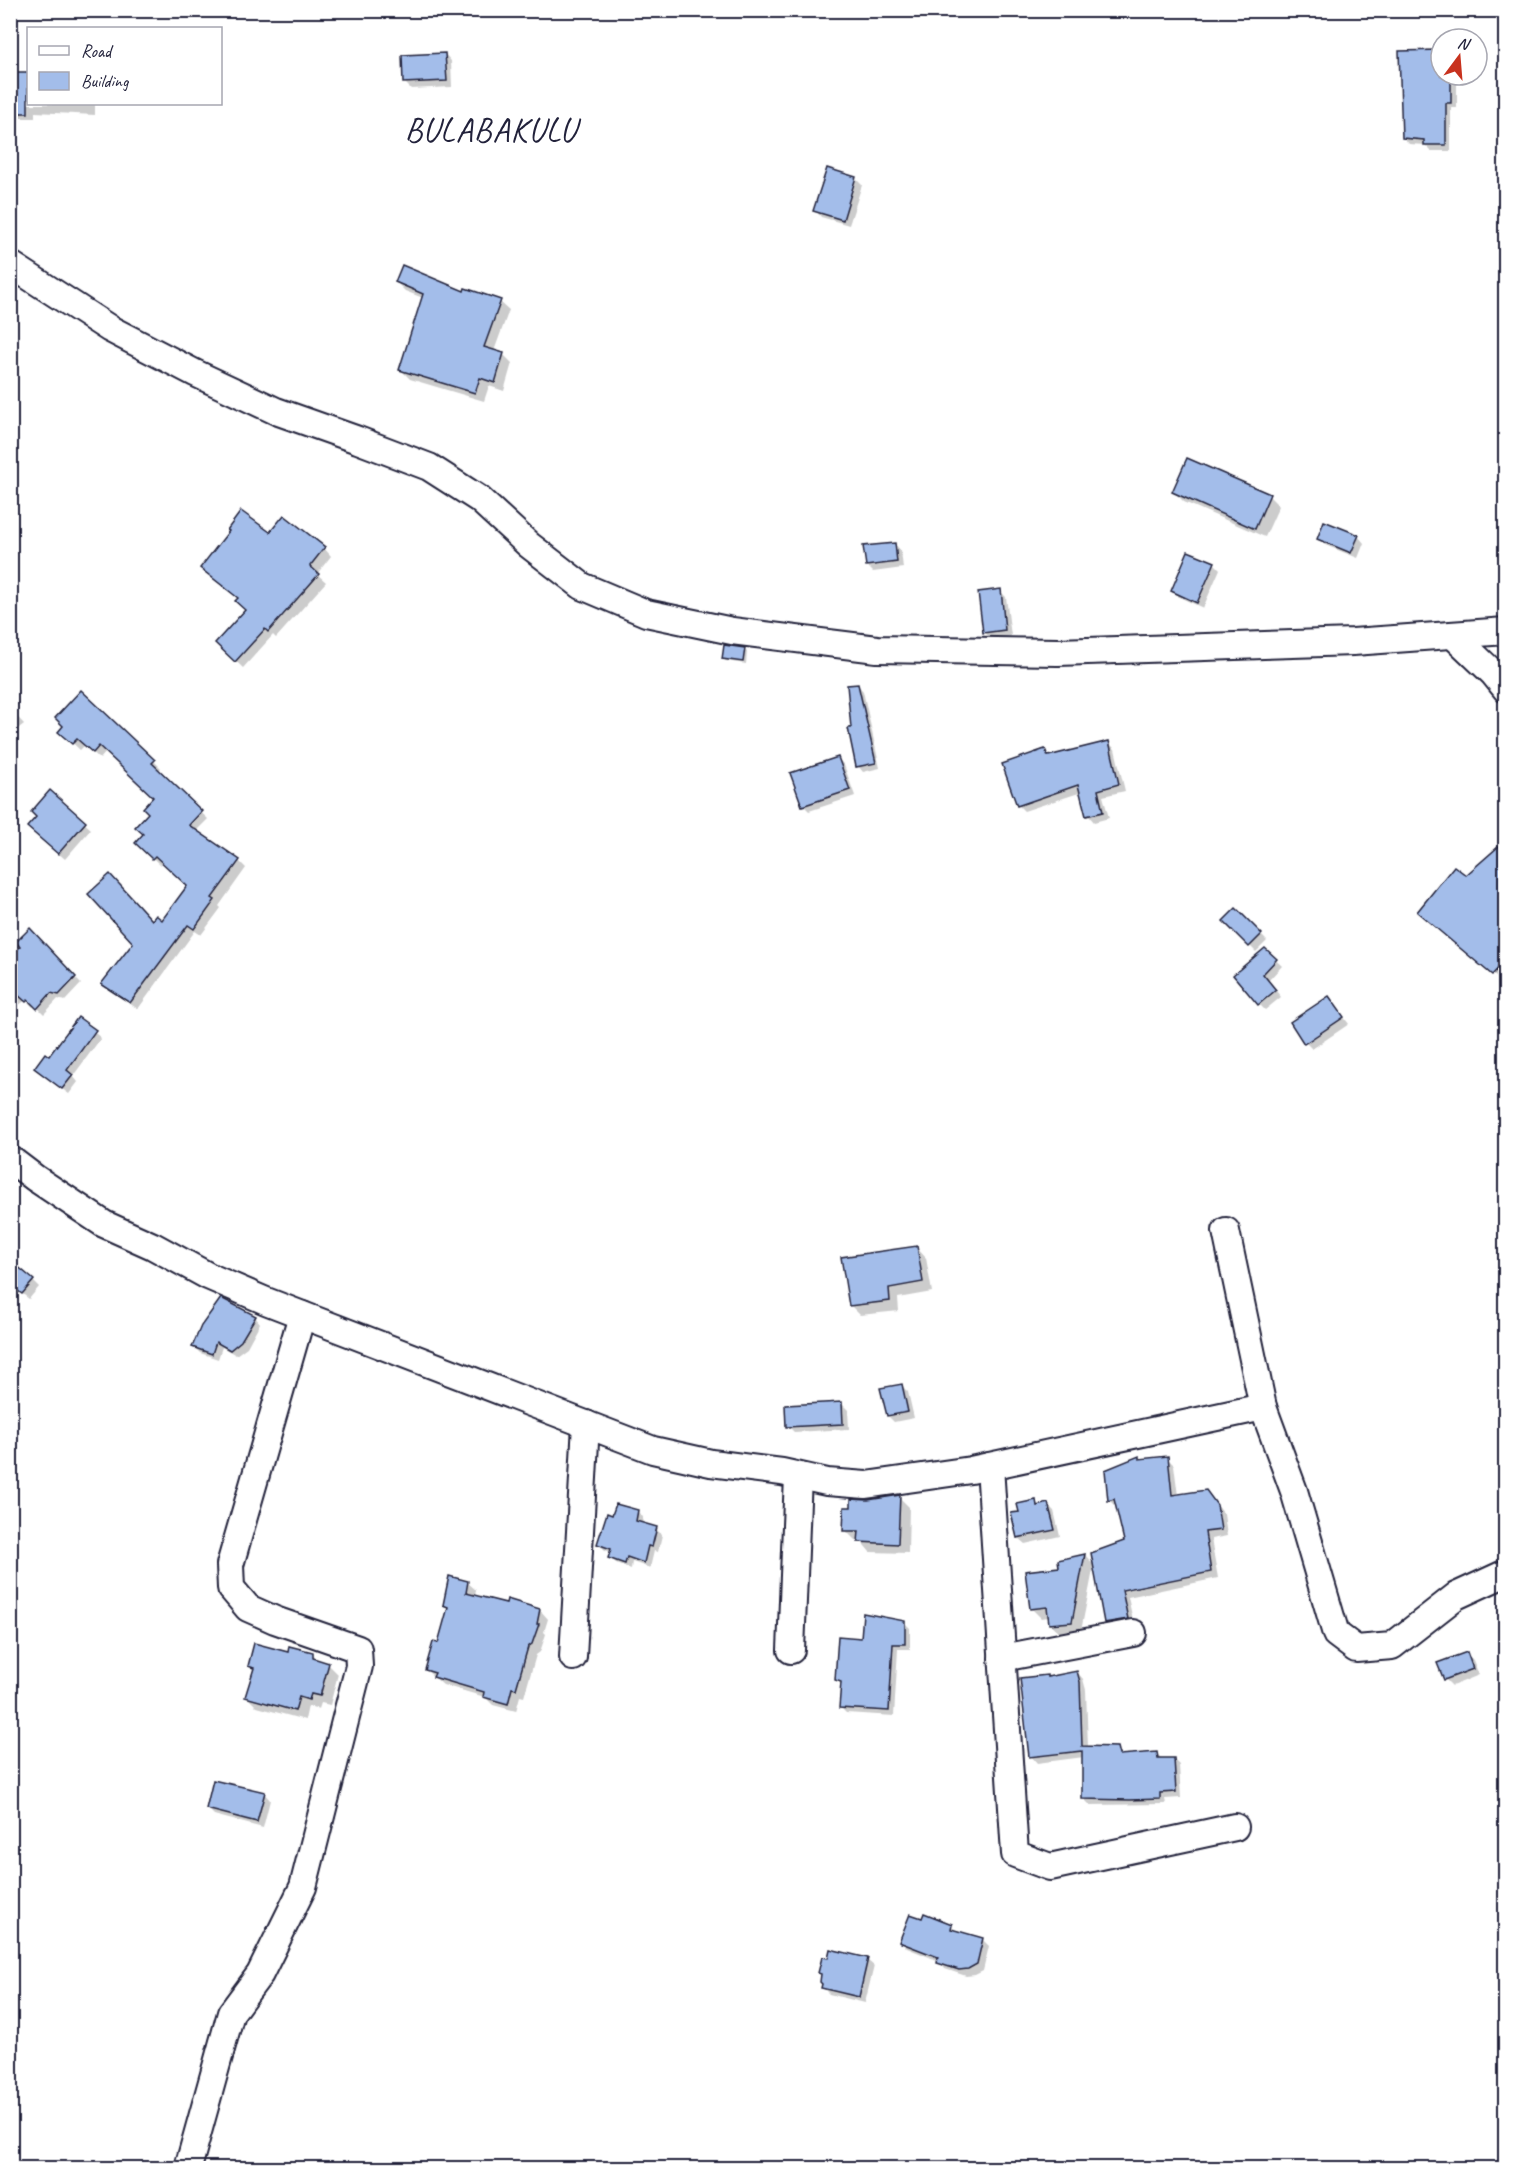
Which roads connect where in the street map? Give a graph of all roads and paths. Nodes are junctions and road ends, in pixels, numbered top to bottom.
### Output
1 (10, 264) edge
2 (1506, 631) edge
3 (1453, 635) junction
4 (1506, 689) edge
5 (10, 1159) edge
6 (1226, 1231) dead end
7 (302, 1315) junction
8 (1263, 1407) junction
9 (586, 1424) junction
10 (990, 1466) junction
11 (798, 1476) junction
12 (1506, 1573) edge
13 (1133, 1633) dead end
14 (791, 1650) dead end
15 (573, 1657) dead end
16 (1002, 1658) junction
17 (1235, 1827) dead end
18 (188, 2169) edge

1 - 3 street
2 - 3 street
3 - 4 street
5 - 7 street
6 - 8 street
7 - 9 street
7 - 18 street
8 - 10 street
8 - 12 street
9 - 11 street
9 - 15 street
10 - 11 street
10 - 16 street
11 - 14 street
13 - 16 street
16 - 17 street

